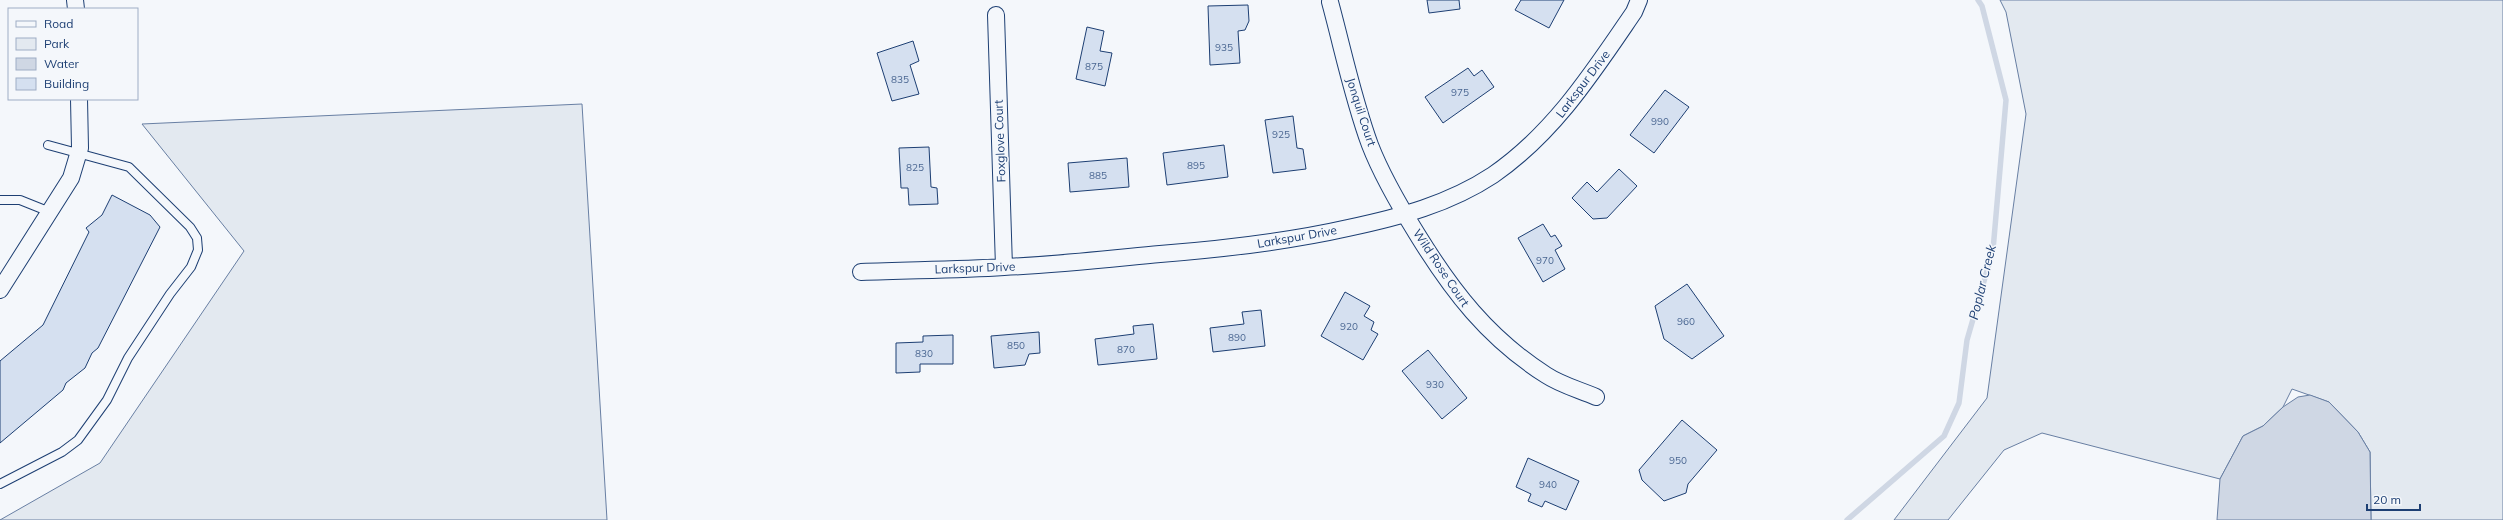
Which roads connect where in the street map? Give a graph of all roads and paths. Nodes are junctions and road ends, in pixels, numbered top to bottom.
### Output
1 (1639, 0) edge
2 (1330, 2) dead end
3 (996, 15) dead end
4 (80, 100) edge
5 (48, 145) dead end
6 (79, 153) junction
7 (0, 200) edge
8 (50, 212) junction
9 (1406, 216) junction
10 (1004, 267) junction
11 (861, 272) dead end
12 (0, 290) edge
13 (1596, 397) dead end
14 (0, 484) edge

1 - 9 street, Larkspur Drive
2 - 9 street, Jonquil Court
3 - 10 street, Foxglove Court
4 - 6 street
5 - 6 lane
6 - 8 street
6 - 14 lane
7 - 8 lane
8 - 12 street
9 - 10 street, Larkspur Drive
9 - 13 street, Wild Rose Court
10 - 11 street, Larkspur Drive

